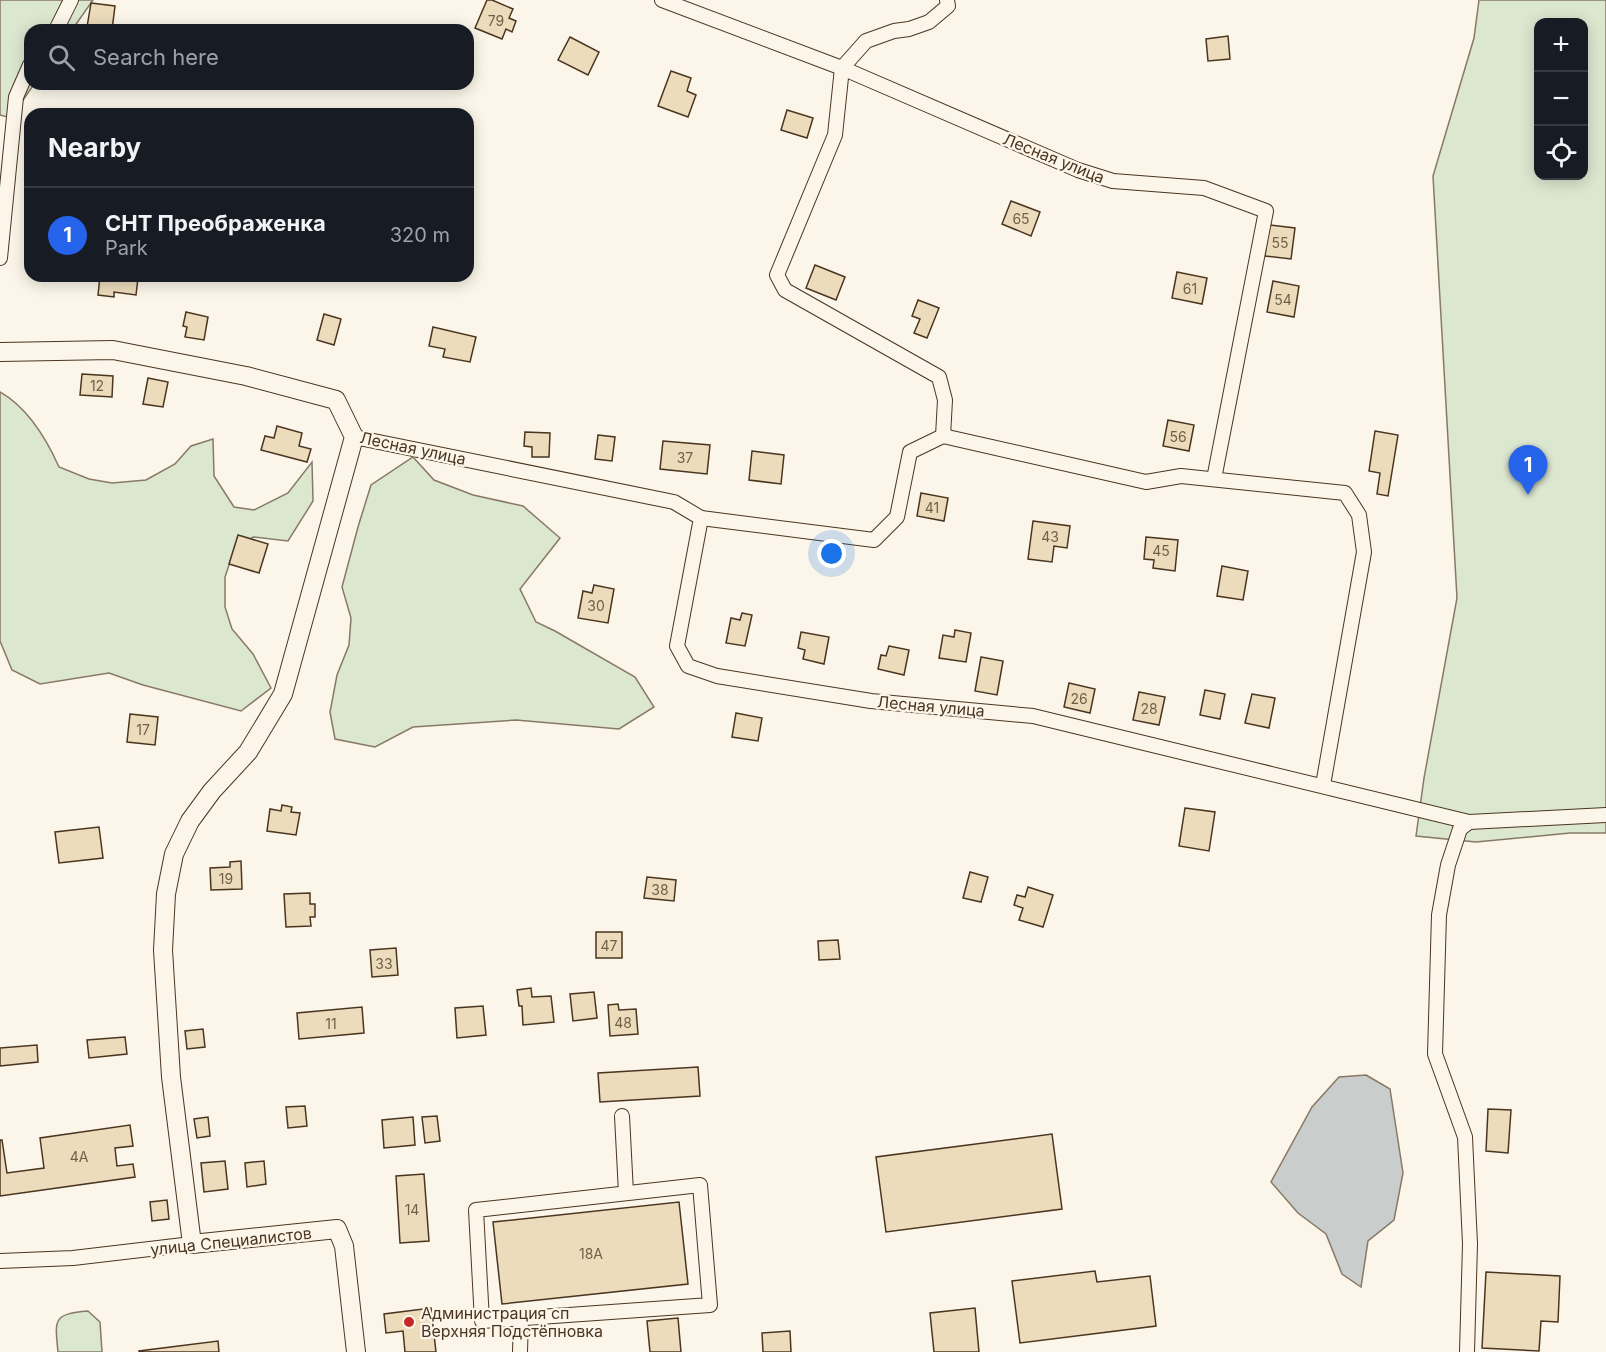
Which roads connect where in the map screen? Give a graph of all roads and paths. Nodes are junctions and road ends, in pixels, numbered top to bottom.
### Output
1 (71, 0) edge
2 (662, 0) edge
3 (947, 0) edge
4 (59, 24) edge
5 (842, 68) junction
6 (24, 78) edge
7 (0, 258) edge
8 (0, 352) edge
9 (943, 436) junction
10 (354, 437) junction
11 (1214, 479) junction
12 (701, 518) junction
13 (1323, 785) junction
14 (1606, 814) edge
15 (1469, 822) junction
16 (621, 1116) dead end
17 (626, 1193) junction
18 (192, 1244) junction
19 (0, 1261) edge
20 (521, 1318) junction
21 (356, 1352) edge
22 (520, 1352) edge
23 (1467, 1352) edge

1 - 4 street
2 - 5 street, Лесная улица
3 - 5 street
5 - 9 street
5 - 11 street, Лесная улица
6 - 7 street
8 - 10 street, Лесная улица
9 - 11 street
9 - 12 street, Лесная улица
10 - 12 street, Лесная улица
10 - 18 street
11 - 13 street
12 - 13 street, Лесная улица
13 - 15 street, Лесная улица
14 - 15 street, Лесная улица
15 - 23 street
16 - 17 street
17 - 20 street
17 - 20 street
18 - 19 street, улица Специалистов
18 - 21 street, улица Специалистов
20 - 22 street

